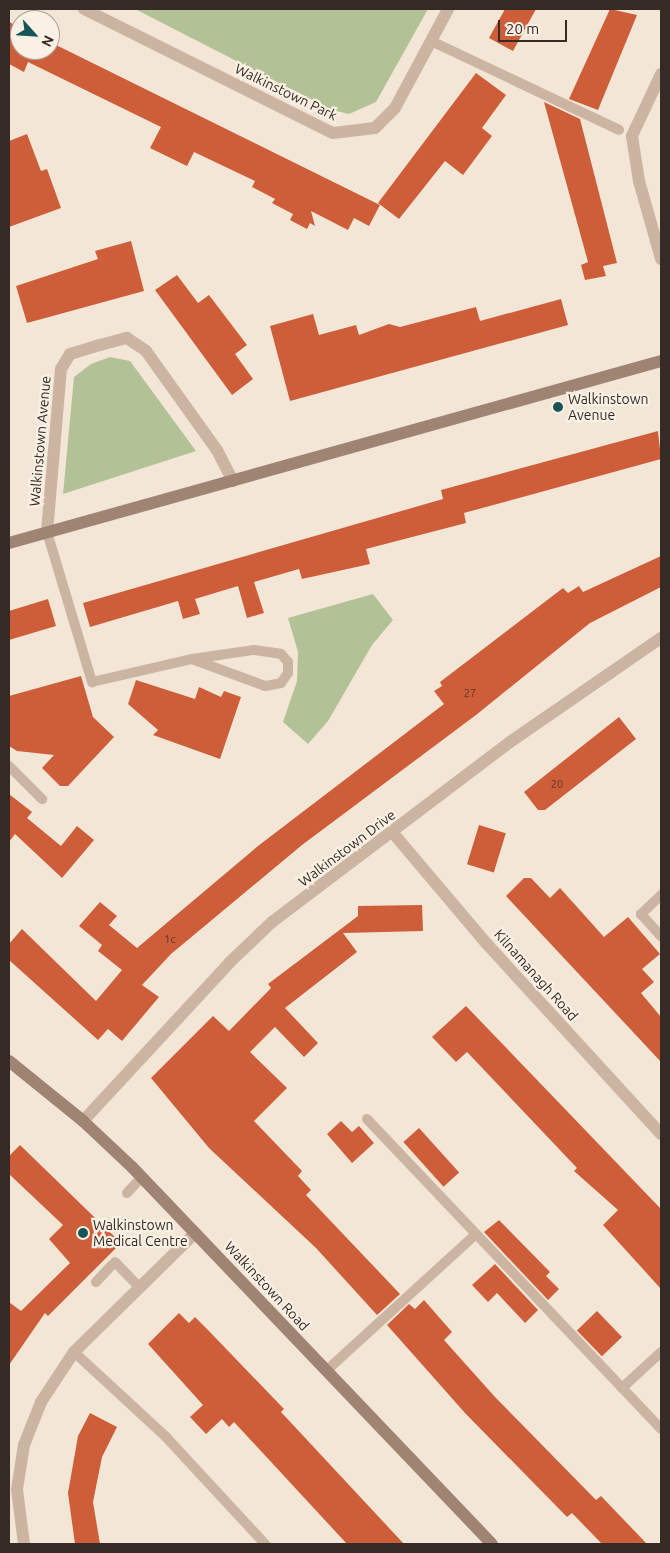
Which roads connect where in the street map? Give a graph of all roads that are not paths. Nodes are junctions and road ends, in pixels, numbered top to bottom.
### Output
1 (87, 9) edge
2 (448, 9) edge
3 (431, 41) junction
4 (661, 74) edge
5 (619, 130) dead end
6 (661, 259) edge
7 (661, 360) edge
8 (233, 481) junction
9 (47, 532) junction
10 (9, 543) edge
11 (661, 638) edge
12 (192, 659) junction
13 (9, 766) edge
14 (42, 799) dead end
15 (393, 833) junction
16 (661, 895) edge
17 (661, 936) edge
18 (9, 1061) edge
19 (367, 1119) dead end
20 (84, 1121) junction
21 (661, 1134) edge
22 (142, 1178) junction
23 (127, 1193) dead end
24 (195, 1233) junction
25 (476, 1234) junction
26 (96, 1282) dead end
27 (139, 1287) junction
28 (74, 1352) junction
29 (661, 1352) edge
30 (326, 1371) junction
31 (622, 1388) junction
32 (661, 1429) edge
33 (24, 1544) edge
34 (265, 1544) edge
35 (492, 1544) edge

1 - 3 street, Walkinstown Park
2 - 3 street, Walkinstown Park
3 - 5 lane
4 - 6 street
7 - 8 main road
8 - 9 main road
8 - 9 street, Walkinstown Avenue
9 - 10 main road
9 - 12 lane
11 - 15 street, Walkinstown Drive
12 - 12 lane
13 - 14 lane
15 - 20 street, Walkinstown Drive
15 - 21 street, Kilnamanagh Road
16 - 17 lane
18 - 20 main road, Walkinstown Road
19 - 25 lane
20 - 22 main road, Walkinstown Road
22 - 23 lane
22 - 24 main road, Walkinstown Road
24 - 27 street
24 - 30 main road, Walkinstown Road
25 - 30 lane
25 - 31 lane
26 - 27 lane
27 - 28 street
28 - 33 street
28 - 34 lane
29 - 31 lane
30 - 35 main road, Walkinstown Road
31 - 32 lane

